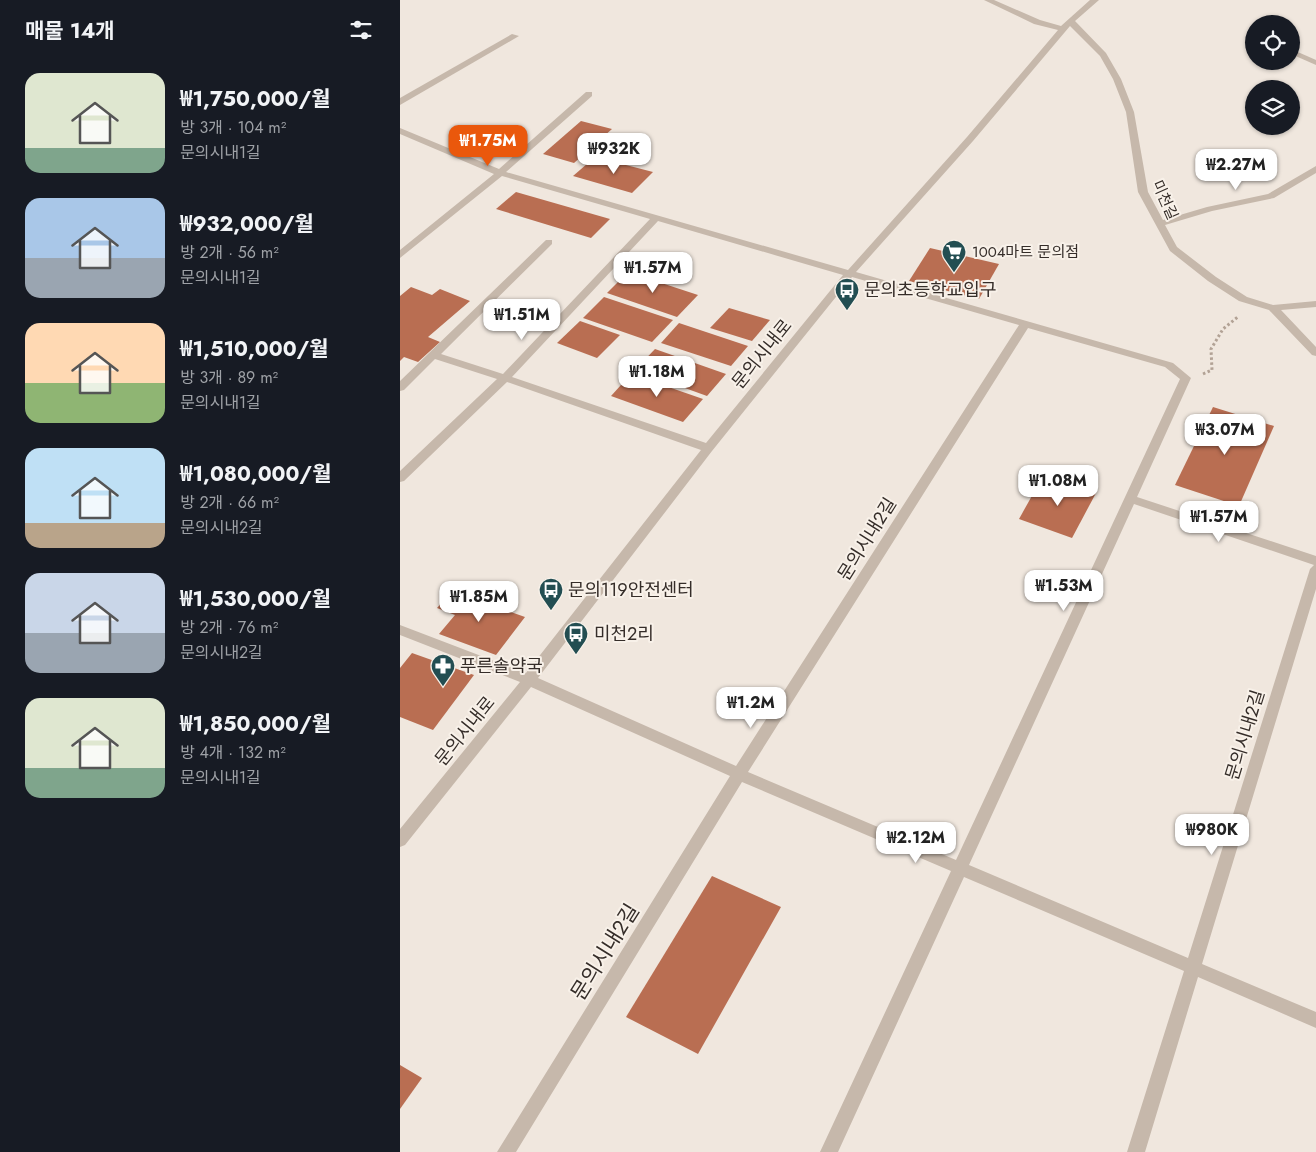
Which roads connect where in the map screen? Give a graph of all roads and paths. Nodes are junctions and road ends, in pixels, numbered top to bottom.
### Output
1 (988, 0) edge
2 (1095, 0) edge
3 (1067, 25) junction
4 (515, 36) dead end
5 (1300, 55) edge
6 (1316, 63) edge
7 (589, 94) dead end
8 (400, 102) edge
9 (400, 131) edge
10 (1316, 168) edge
11 (500, 173) junction
12 (657, 217) junction
13 (1160, 224) junction
14 (549, 242) dead end
15 (400, 255) edge
16 (850, 273) junction
17 (1316, 304) edge
18 (1273, 308) junction
19 (1240, 315) dead end
20 (1026, 324) junction
21 (1316, 352) edge
22 (434, 356) junction
23 (1212, 370) dead end
24 (505, 378) junction
25 (400, 387) edge
26 (708, 448) junction
27 (400, 478) edge
28 (1131, 499) junction
29 (1316, 561) edge
30 (1316, 569) edge
31 (400, 630) edge
32 (529, 680) junction
33 (739, 774) junction
34 (400, 840) edge
35 (962, 867) junction
36 (1193, 969) junction
37 (1316, 1020) edge
38 (506, 1152) edge
39 (830, 1152) edge
40 (1136, 1152) edge

1 - 3 street
2 - 3 street, 문의시내로
3 - 13 street, 미천길
3 - 16 street, 문의시내로
4 - 8 street
5 - 6 street
7 - 11 street
9 - 11 street
10 - 13 street
11 - 12 street
11 - 15 street
12 - 16 street
12 - 24 street
13 - 18 street, 미천길
14 - 22 street
16 - 20 street
16 - 26 street, 문의시내로
17 - 18 street, 미천길
18 - 21 street
19 - 23 path
20 - 28 street
20 - 33 street, 문의시내2길
22 - 24 street
22 - 25 street
24 - 26 street
24 - 27 street
26 - 32 street, 문의시내로
28 - 29 street
28 - 35 street
30 - 36 street, 문의시내2길
31 - 32 street
32 - 33 street
32 - 34 street, 문의시내로
33 - 35 street
33 - 38 street, 문의시내2길
35 - 36 street
35 - 39 street
36 - 37 street
36 - 40 street, 문의시내2길

